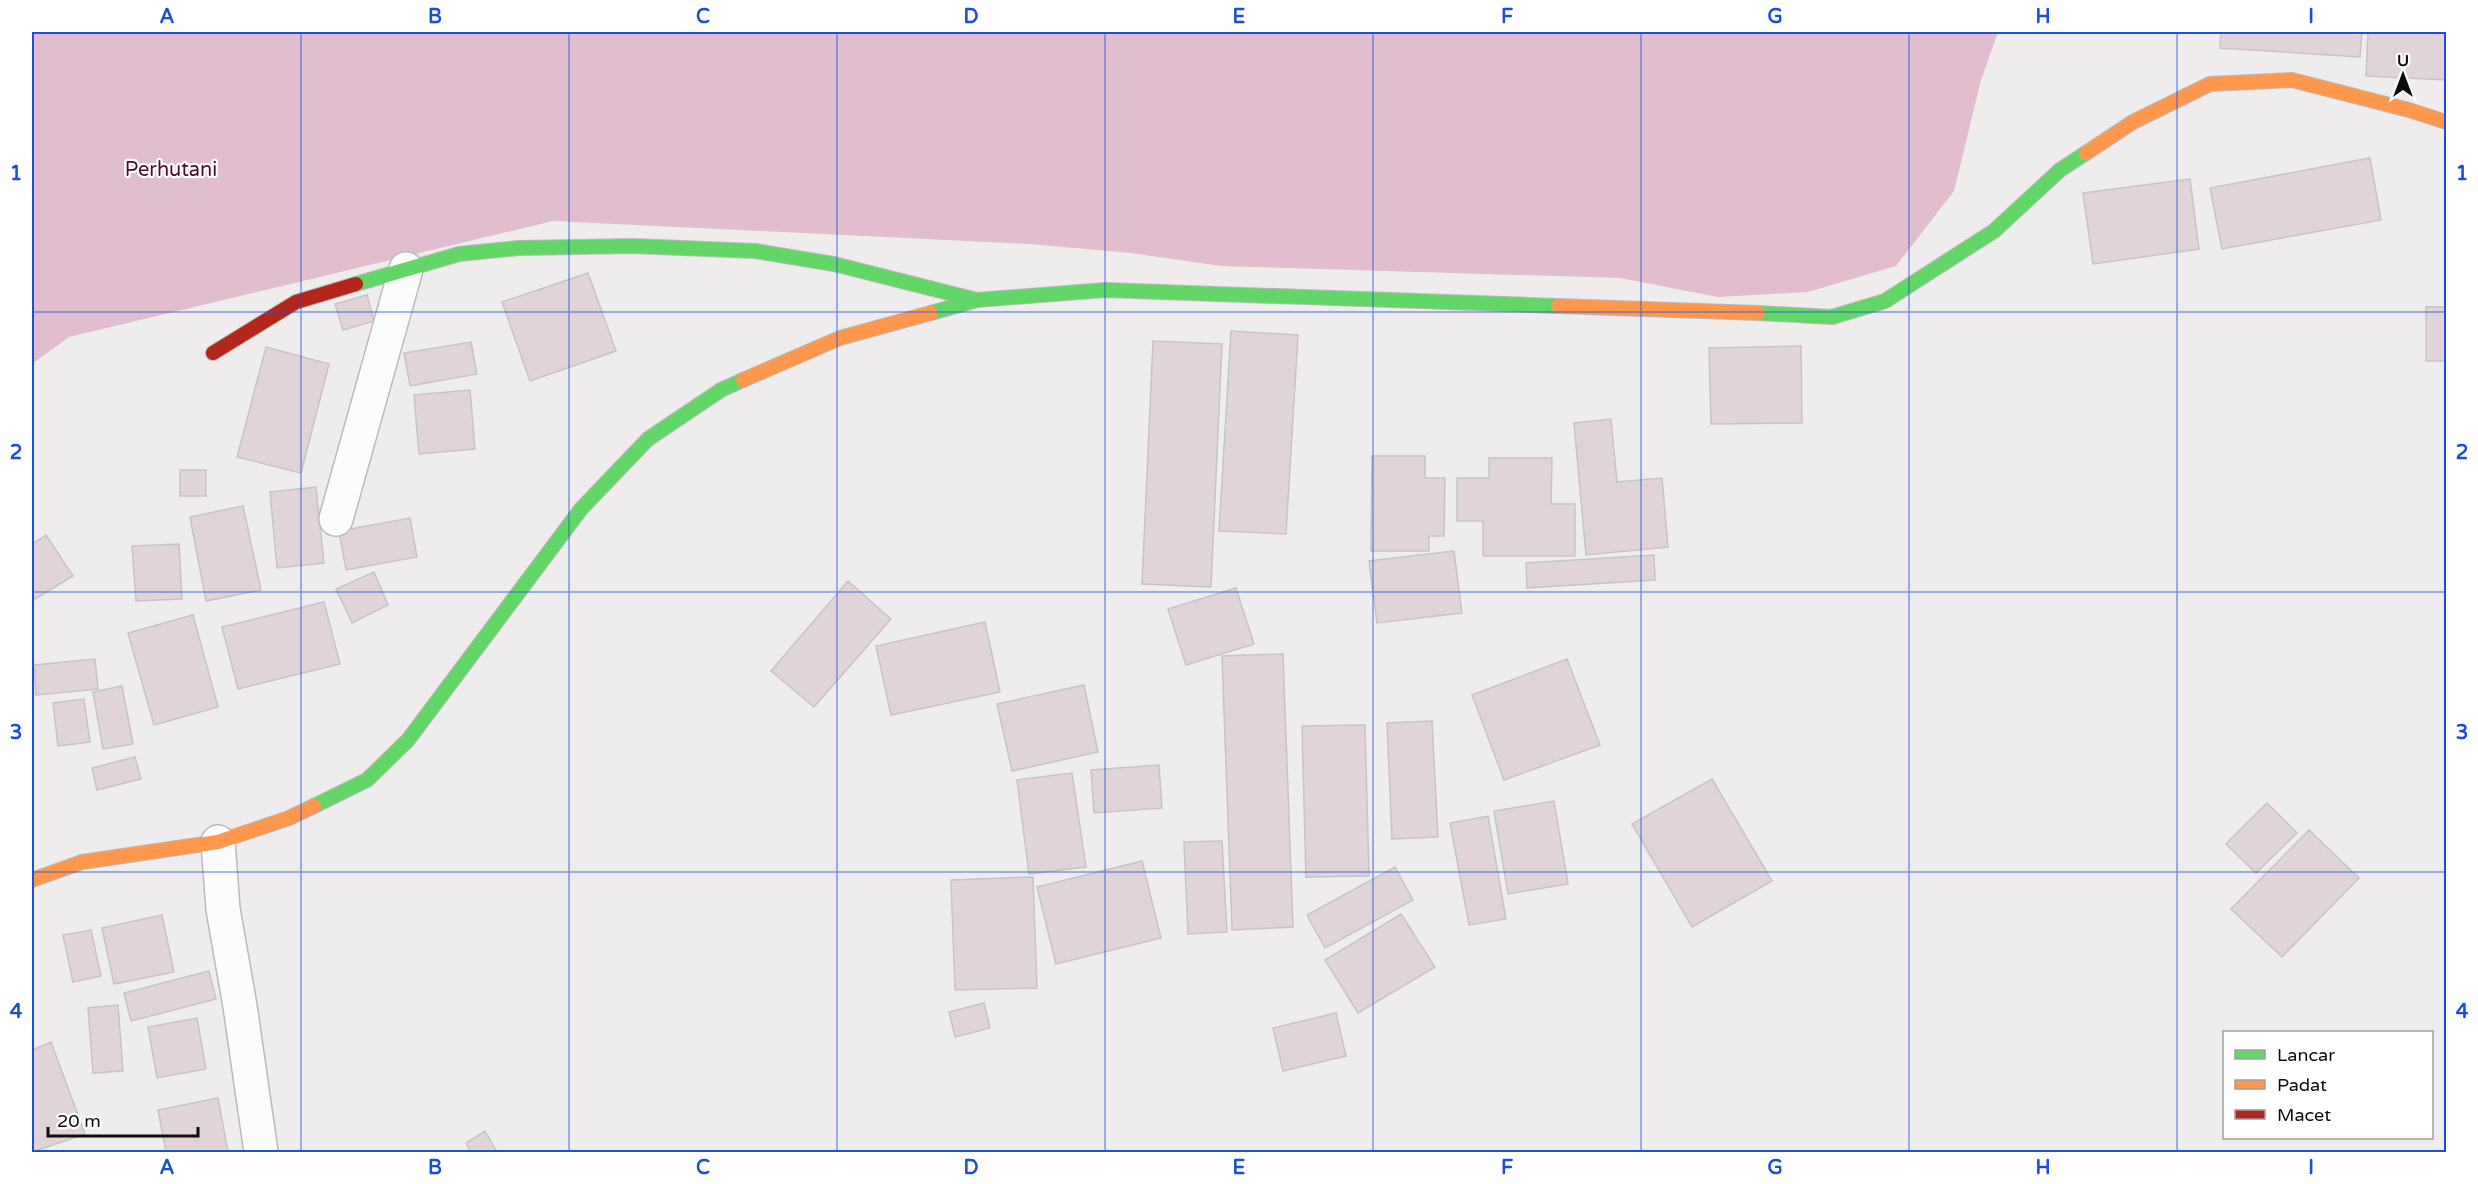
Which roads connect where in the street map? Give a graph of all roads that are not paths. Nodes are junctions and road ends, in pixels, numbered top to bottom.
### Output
1 (2446, 122) edge
2 (406, 269) junction
3 (977, 300) junction
4 (213, 353) dead end
5 (336, 519) dead end
6 (218, 843) junction
7 (32, 880) edge
8 (261, 1152) edge

1 - 3 main road
2 - 3 main road
2 - 4 main road
2 - 5 street
3 - 6 main road
6 - 7 main road
6 - 8 street

